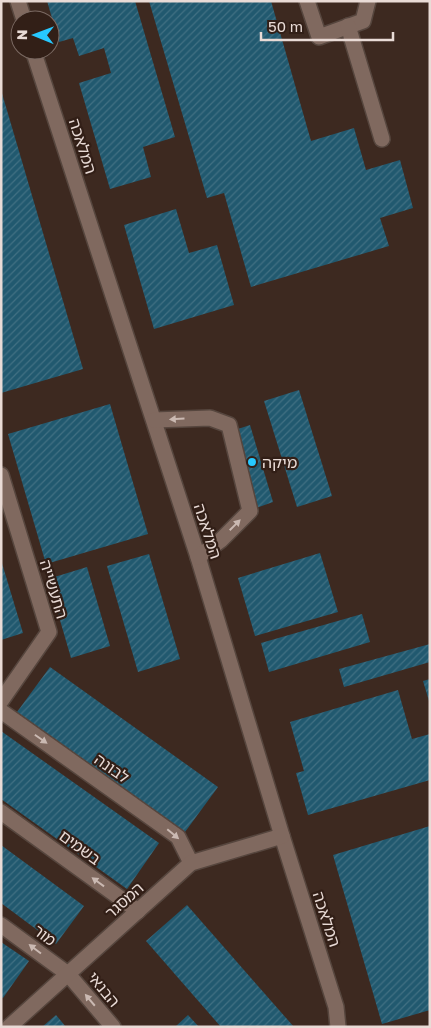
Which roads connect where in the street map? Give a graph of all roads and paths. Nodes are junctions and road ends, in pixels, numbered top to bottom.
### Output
1 (307, 1) edge
2 (368, 1) edge
3 (348, 26) junction
4 (36, 60) edge
5 (382, 139) dead end
6 (154, 420) junction
7 (1, 475) edge
8 (198, 557) junction
9 (1, 701) edge
10 (1, 711) edge
11 (1, 812) edge
12 (282, 836) junction
13 (191, 862) junction
14 (138, 911) junction
15 (1, 925) edge
16 (68, 974) junction
17 (10, 1027) edge
18 (113, 1027) edge
19 (338, 1027) edge

1 - 3 street
2 - 3 street
3 - 5 street
4 - 6 street, המלאכה
6 - 8 street, המלאכה
8 -> 6 street
7 - 9 street, התעשייה
8 - 12 street, המלאכה
10 -> 13 street, לבונה
14 -> 11 street, בשמים
12 - 13 street, המסגר
12 - 19 street, המלאכה
13 - 14 street, המסגר
14 - 16 street, המסגר
16 -> 15 street, מור
16 - 17 street, המסגר
18 -> 16 street, הבנאי

